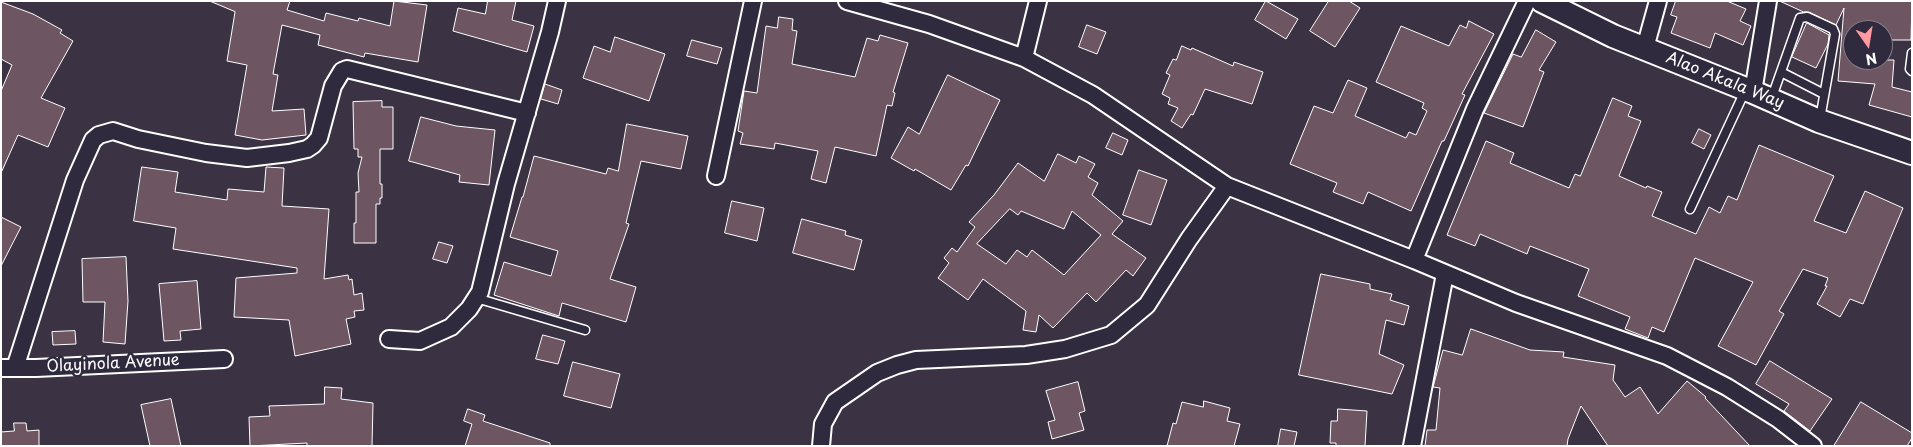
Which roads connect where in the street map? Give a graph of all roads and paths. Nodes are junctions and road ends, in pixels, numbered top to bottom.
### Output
1 (557, 1) edge
2 (753, 1) edge
3 (847, 1) edge
4 (1038, 1) edge
5 (1527, 1) edge
6 (1658, 1) edge
7 (1768, 1) edge
8 (1547, 2) edge
9 (1644, 48) junction
10 (1912, 52) edge
11 (1024, 58) junction
12 (1912, 71) edge
13 (1781, 72) junction
14 (1757, 93) junction
15 (1824, 94) junction
16 (527, 113) junction
17 (1819, 121) junction
18 (1912, 153) edge
19 (716, 176) dead end
20 (1227, 186) junction
21 (1690, 210) dead end
22 (1414, 260) junction
23 (1445, 274) junction
24 (476, 298) junction
25 (585, 330) dead end
26 (389, 339) dead end
27 (224, 359) dead end
28 (8, 368) edge
29 (822, 446) edge
30 (1412, 446) edge
31 (1813, 446) edge

1 - 16 street
2 - 19 street
3 - 11 street
4 - 11 street
5 - 22 street
6 - 9 street
7 - 14 street
8 - 9 street, Alao Akala Way
9 - 14 street, Alao Akala Way
10 - 12 lane
11 - 20 street
13 - 14 lane
13 - 15 lane
13 - 15 lane
14 - 17 street, Alao Akala Way
14 - 21 lane
15 - 17 lane
16 - 24 street
16 - 28 street
17 - 18 street, Alao Akala Way
20 - 22 street
20 - 29 street
22 - 23 street
23 - 30 street
23 - 31 street
24 - 25 lane
24 - 26 street
27 - 28 street, Olayinola Avenue

